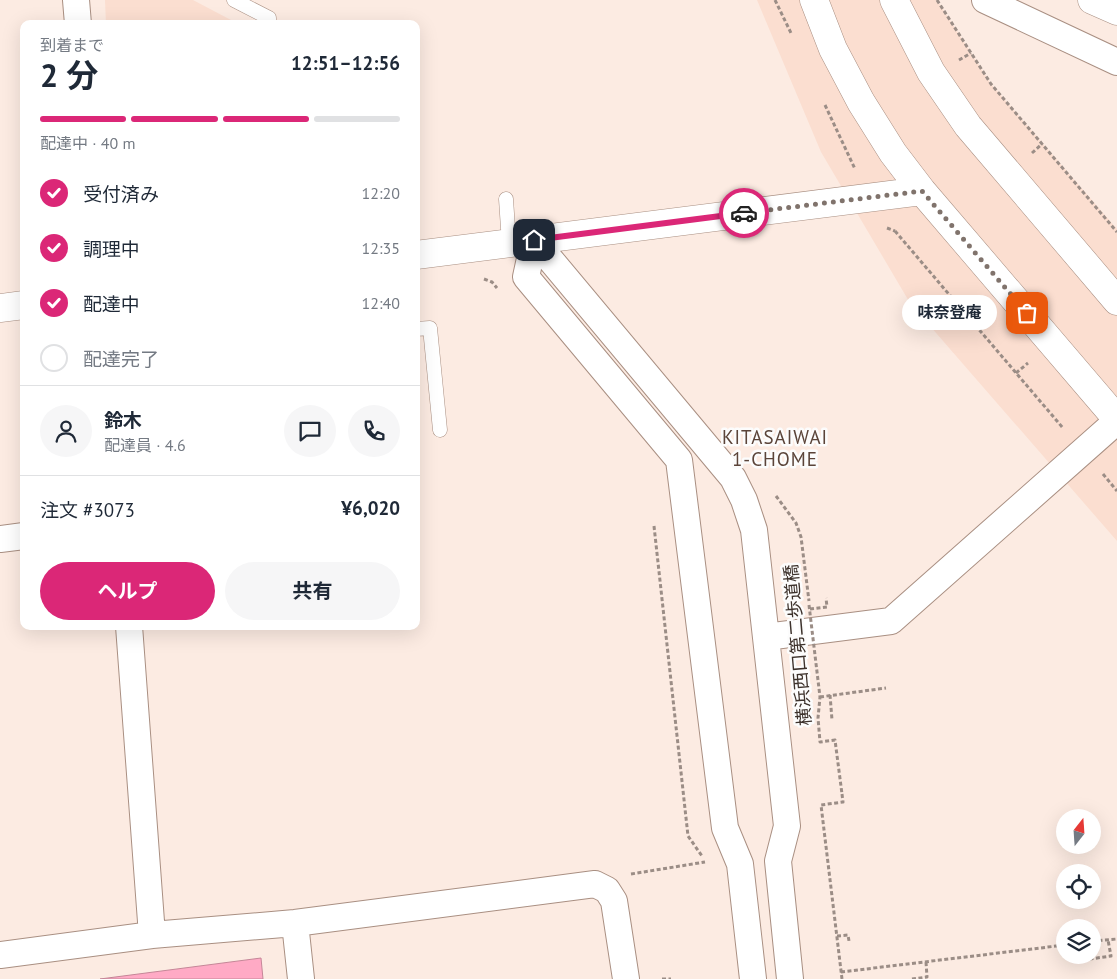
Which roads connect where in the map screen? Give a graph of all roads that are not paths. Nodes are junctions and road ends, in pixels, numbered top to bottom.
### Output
1 (76, 0) edge
2 (234, 0) edge
3 (814, 0) edge
4 (894, 0) edge
5 (985, 0) edge
6 (1092, 0) edge
7 (1117, 11) edge
8 (78, 20) edge
9 (269, 20) edge
10 (1117, 62) edge
11 (922, 191) junction
12 (506, 199) dead end
13 (522, 241) junction
14 (420, 254) edge
15 (1117, 301) edge
16 (20, 306) edge
17 (0, 308) edge
18 (420, 329) edge
19 (1117, 420) edge
20 (440, 430) dead end
21 (20, 536) edge
22 (0, 539) edge
23 (129, 630) edge
24 (766, 637) junction
25 (295, 923) junction
26 (152, 934) junction
27 (0, 955) edge
28 (301, 979) edge
29 (626, 979) edge
30 (753, 979) edge
31 (790, 979) edge

1 - 8 street
2 - 9 lane
3 - 11 main road
4 - 15 main road
5 - 10 street
6 - 7 main road
11 - 13 main road
11 - 19 main road
12 - 13 lane
13 - 14 main road
13 - 24 street
13 - 30 street
16 - 17 main road
18 - 20 lane
19 - 24 street
21 - 22 street
23 - 26 street
24 - 31 street
25 - 26 street
25 - 28 street
25 - 29 street
26 - 27 street

